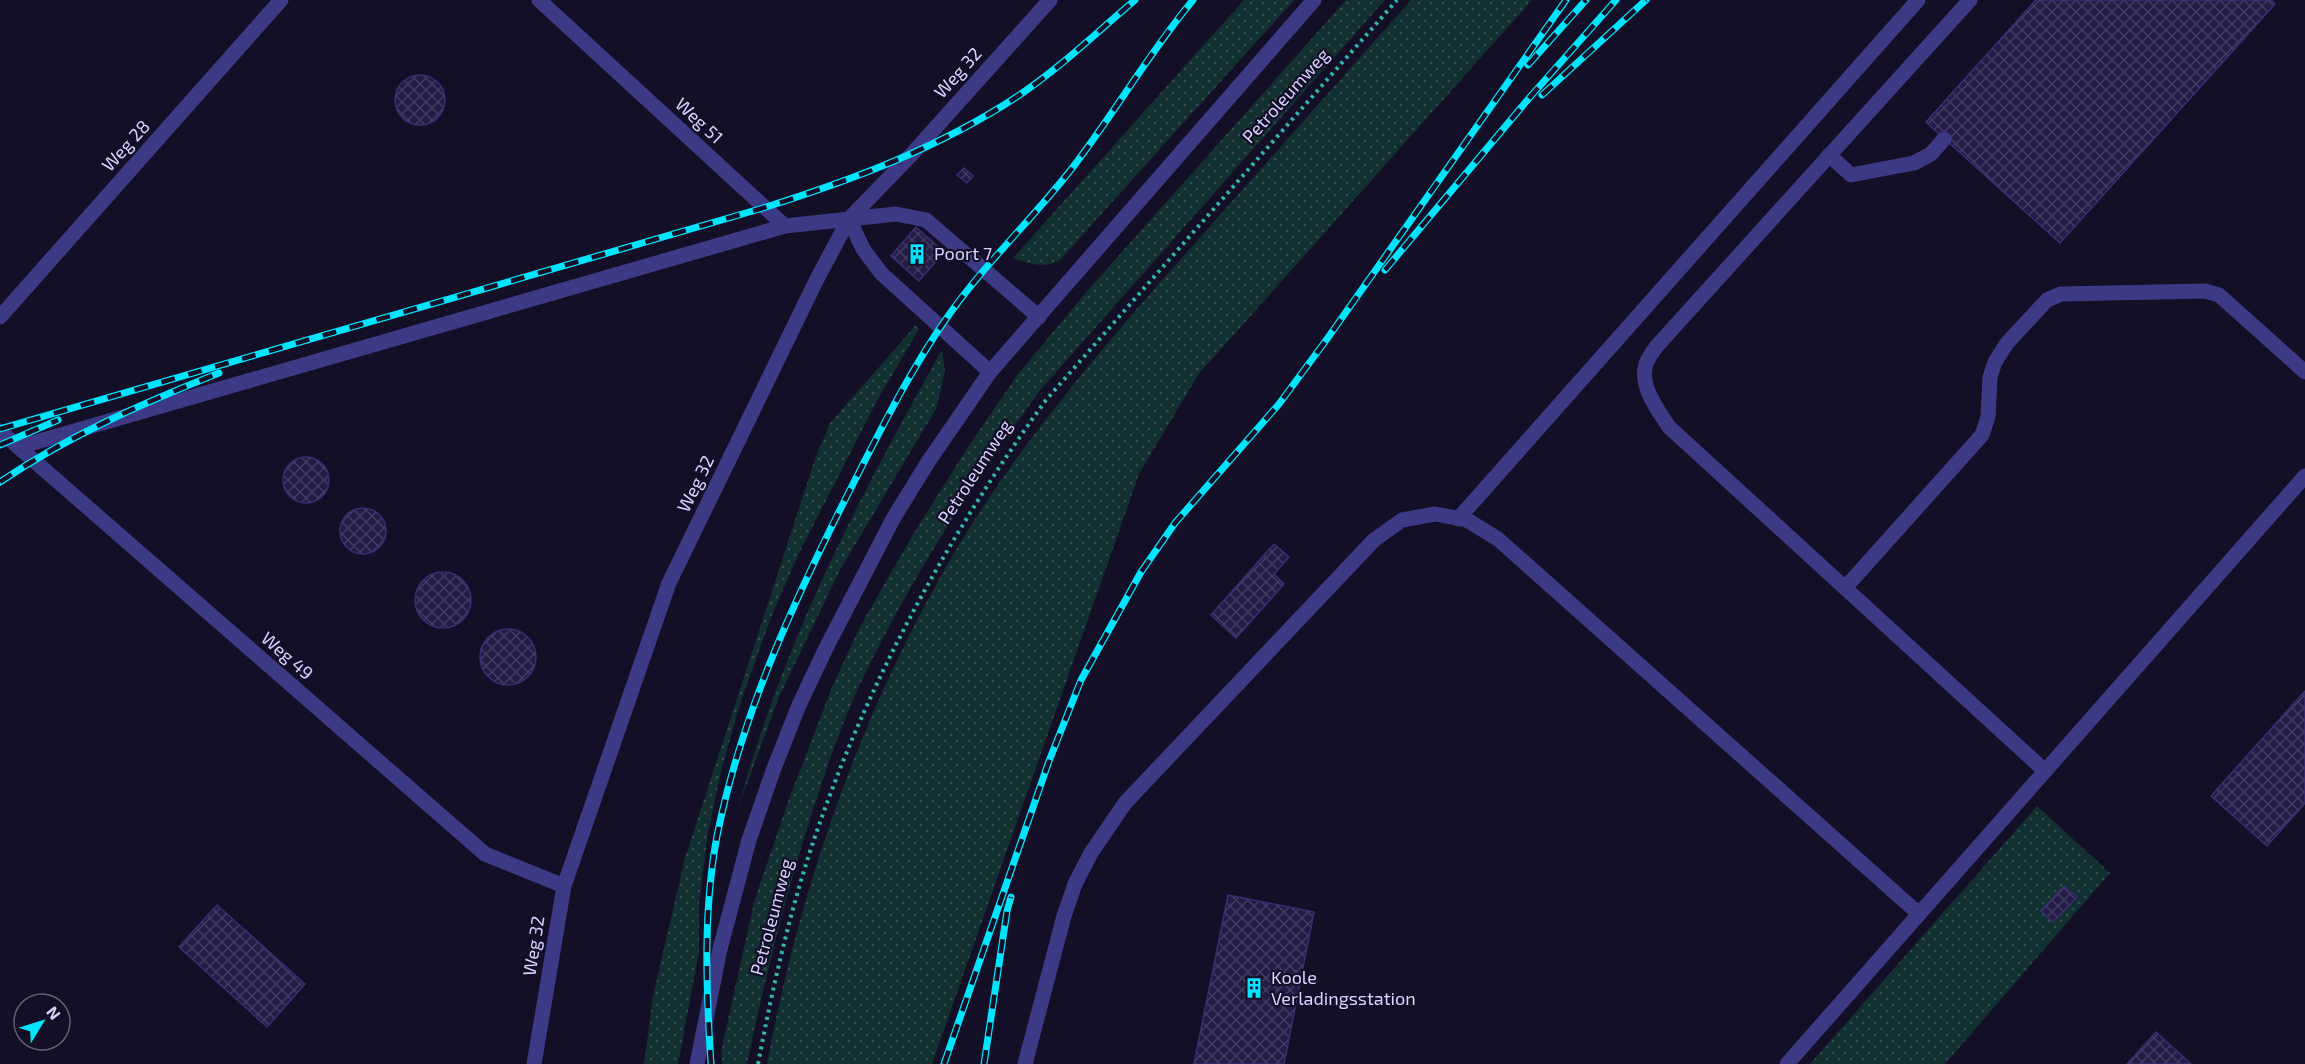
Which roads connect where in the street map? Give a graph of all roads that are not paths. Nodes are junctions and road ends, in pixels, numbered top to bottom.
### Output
1 (281, 0) edge
2 (539, 0) edge
3 (1050, 0) edge
4 (1314, 0) edge
5 (1918, 0) edge
6 (1970, 0) edge
7 (1944, 139) dead end
8 (1829, 155) junction
9 (849, 219) junction
10 (785, 226) junction
11 (1038, 316) junction
12 (0, 317) edge
13 (990, 372) junction
14 (2305, 372) edge
15 (0, 431) edge
16 (19, 447) junction
17 (2305, 476) edge
18 (1458, 519) junction
19 (1845, 588) junction
20 (2044, 770) junction
21 (564, 886) junction
22 (1919, 914) junction
23 (534, 1064) edge
24 (697, 1064) edge
25 (1025, 1064) edge
26 (1786, 1064) edge

1 - 12 street, Weg 28
2 - 10 street, Weg 51
3 - 9 street, Weg 32
4 - 11 street
5 - 18 street
6 - 8 street
7 - 8 street
8 - 19 street
9 - 10 street
9 - 11 street
9 - 13 street
9 - 21 street, Weg 32
10 - 16 street
11 - 13 street
13 - 24 street
14 - 19 street
15 - 16 street, Weg 49
16 - 21 street, Weg 49
17 - 20 street
18 - 22 street
18 - 25 street
19 - 20 street
20 - 22 street
21 - 23 street, Weg 32
22 - 26 street

